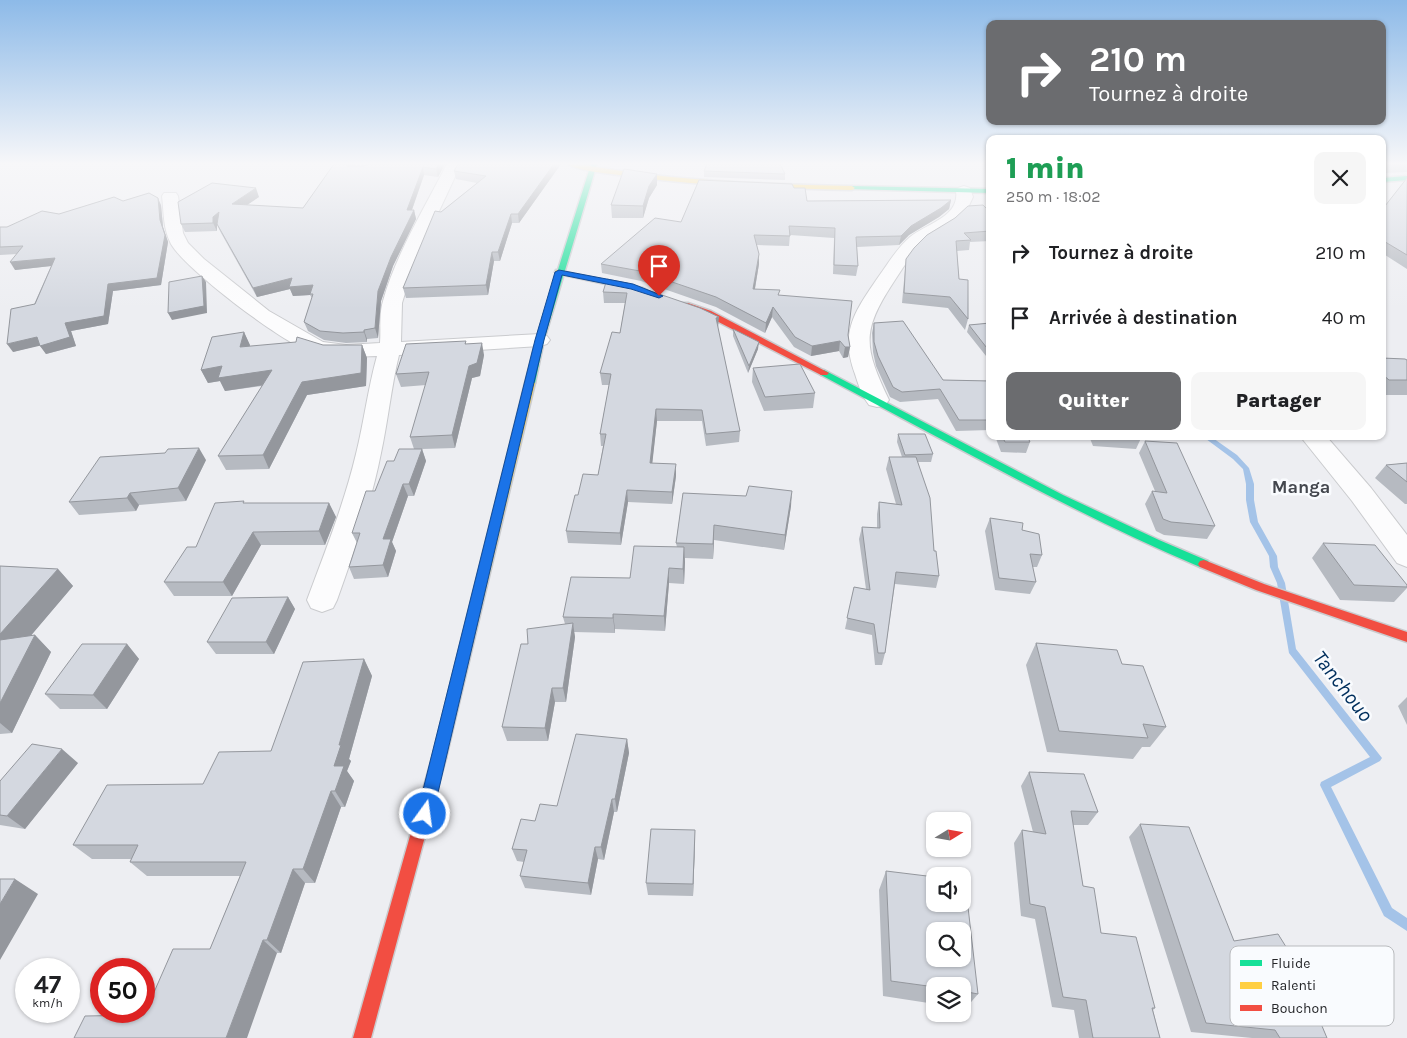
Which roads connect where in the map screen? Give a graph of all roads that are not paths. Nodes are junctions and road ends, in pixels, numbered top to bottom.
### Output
1 (172, 212) edge
2 (430, 212) edge
3 (578, 212) edge
4 (956, 212) edge
5 (559, 272) junction
6 (657, 295) edge
7 (672, 300) edge
8 (540, 340) junction
9 (390, 349) junction
10 (877, 400) junction
11 (1316, 440) edge
12 (1407, 556) edge
13 (322, 600) dead end
14 (1407, 637) edge
15 (362, 1038) edge

1 - 9 street
2 - 9 street
3 - 5 street
4 - 10 street
5 - 6 street
5 - 8 street
7 - 10 street
8 - 9 street
8 - 15 street
9 - 13 street
10 - 14 street
11 - 12 street

